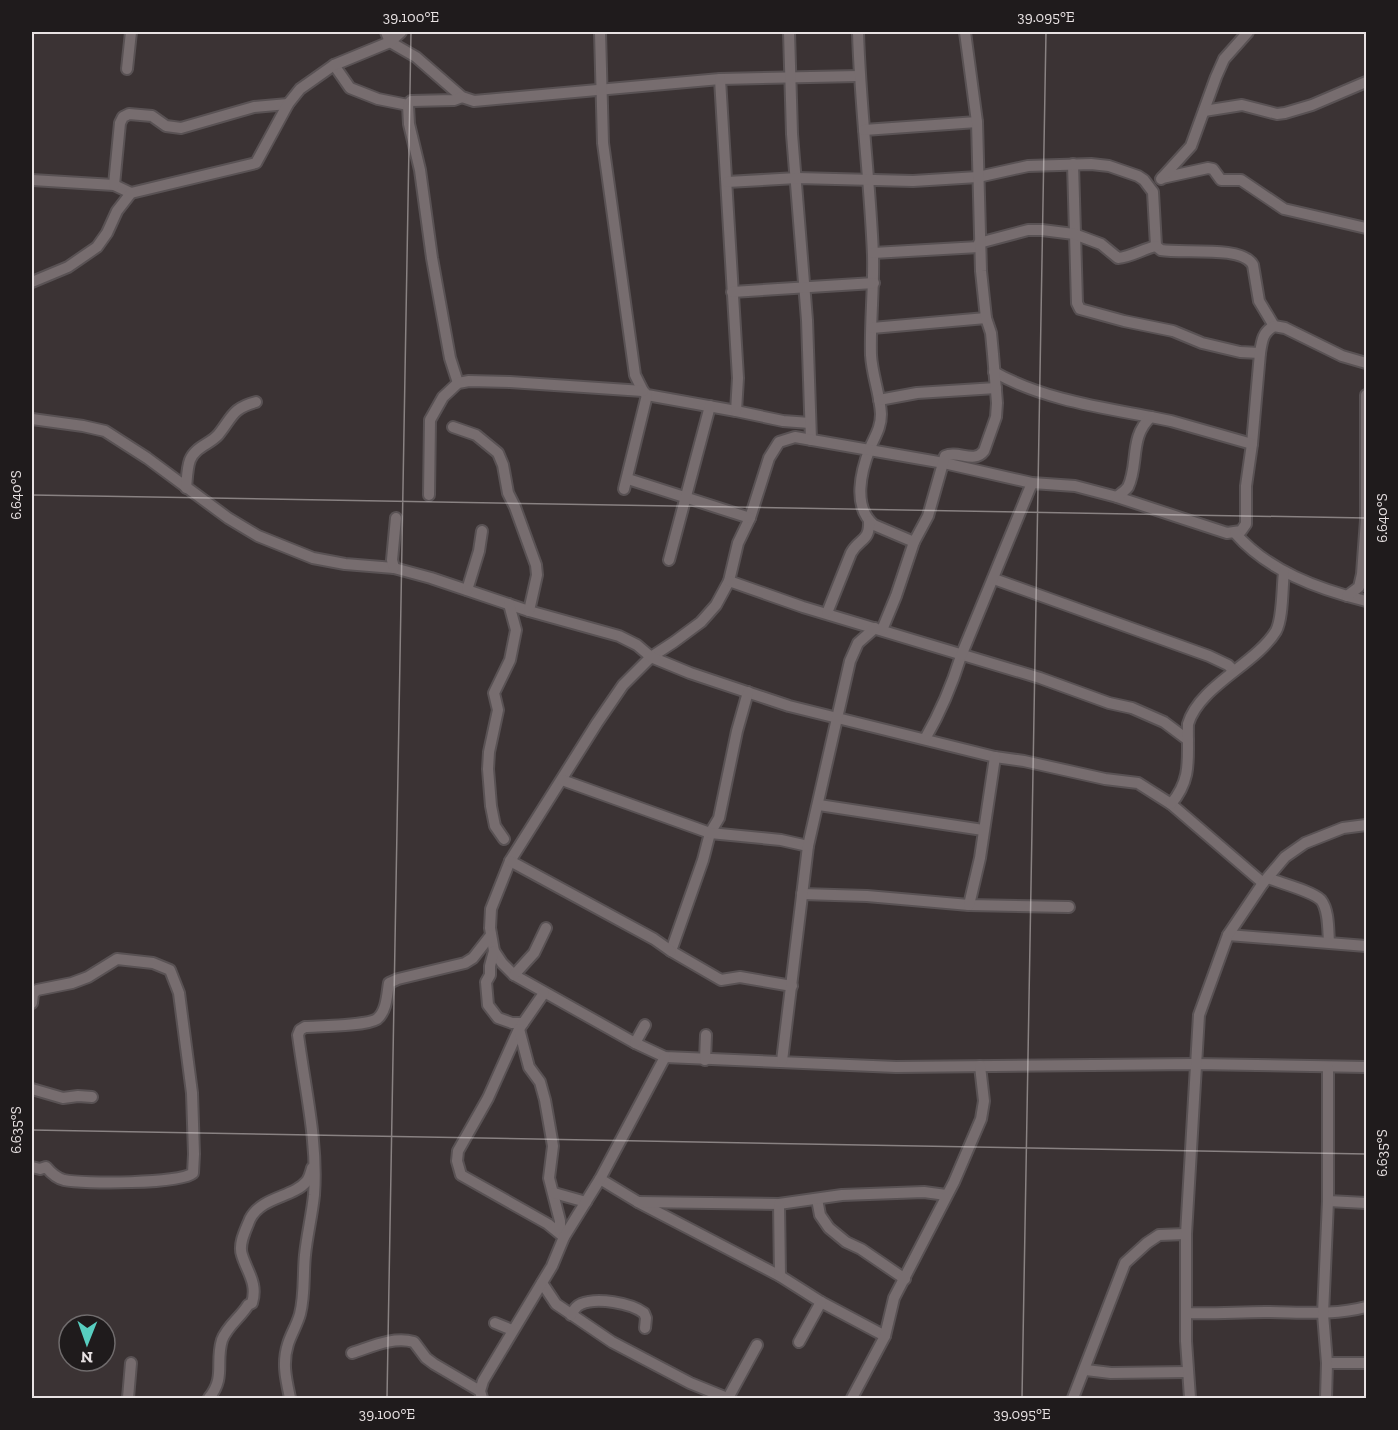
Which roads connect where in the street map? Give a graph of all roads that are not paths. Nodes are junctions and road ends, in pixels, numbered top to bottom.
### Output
1 (131, 32) edge
2 (401, 32) edge
3 (600, 32) edge
4 (789, 32) edge
5 (858, 32) edge
6 (965, 32) edge
7 (1248, 32) edge
8 (388, 37) edge
9 (334, 66) junction
10 (127, 69) dead end
11 (859, 76) junction
12 (790, 78) junction
13 (720, 79) junction
14 (1366, 82) edge
15 (603, 90) junction
16 (462, 97) junction
17 (288, 104) junction
18 (408, 105) junction
19 (1204, 111) junction
20 (977, 122) junction
21 (864, 130) junction
22 (1073, 164) junction
23 (978, 177) junction
24 (797, 178) junction
25 (1162, 178) junction
26 (32, 180) edge
27 (868, 181) junction
28 (728, 182) junction
29 (114, 185) junction
30 (1153, 192) junction
31 (131, 193) junction
32 (1366, 228) edge
33 (1074, 234) junction
34 (979, 245) junction
35 (1156, 246) junction
36 (873, 253) junction
37 (32, 282) edge
38 (874, 283) junction
39 (805, 288) junction
40 (732, 292) junction
41 (986, 318) junction
42 (1275, 326) junction
43 (872, 328) junction
44 (1260, 353) junction
45 (1366, 363) edge
46 (994, 372) junction
47 (458, 383) junction
48 (996, 388) junction
49 (645, 393) junction
50 (1366, 395) edge
51 (879, 400) junction
52 (256, 402) dead end
53 (710, 406) junction
54 (736, 411) junction
55 (1366, 412) edge
56 (1151, 417) junction
57 (32, 419) edge
58 (810, 423) junction
59 (453, 427) dead end
60 (811, 440) junction
61 (1252, 444) junction
62 (870, 450) junction
63 (944, 463) junction
64 (1032, 483) junction
65 (186, 488) junction
66 (429, 495) dead end
67 (1117, 497) junction
68 (686, 499) junction
69 (750, 518) junction
70 (396, 519) dead end
71 (869, 521) junction
72 (482, 531) dead end
73 (1234, 533) junction
74 (914, 542) junction
75 (669, 560) dead end
76 (394, 568) junction
77 (1284, 572) junction
78 (994, 579) junction
79 (729, 581) junction
80 (467, 590) junction
81 (1347, 596) junction
82 (1366, 602) edge
83 (509, 604) junction
84 (529, 611) junction
85 (827, 613) junction
86 (879, 629) junction
87 (961, 656) junction
88 (651, 657) junction
89 (1234, 671) junction
90 (748, 692) junction
91 (836, 718) junction
92 (925, 739) junction
93 (1188, 740) junction
94 (994, 757) junction
95 (562, 780) junction
96 (1171, 804) junction
97 (819, 805) junction
98 (1366, 825) edge
99 (983, 830) junction
100 (710, 833) junction
101 (504, 839) dead end
102 (808, 846) junction
103 (510, 861) junction
104 (1265, 880) junction
105 (802, 894) junction
106 (969, 905) junction
107 (1070, 907) dead end
108 (546, 928) dead end
109 (491, 934) junction
110 (1228, 935) junction
111 (1329, 942) junction
112 (1366, 946) edge
113 (494, 951) junction
114 (671, 951) junction
115 (514, 975) junction
116 (792, 986) junction
117 (544, 993) junction
118 (32, 1003) edge
119 (645, 1025) dead end
120 (521, 1026) junction
121 (706, 1035) dead end
122 (635, 1043) junction
123 (665, 1057) junction
124 (705, 1060) junction
125 (782, 1061) junction
126 (1195, 1064) junction
127 (980, 1066) junction
128 (1328, 1067) junction
129 (1366, 1067) edge
130 (32, 1089) edge
131 (92, 1097) dead end
132 (314, 1163) junction
133 (32, 1167) edge
134 (600, 1179) junction
135 (554, 1193) junction
136 (946, 1195) junction
137 (817, 1199) junction
138 (1328, 1201) junction
139 (585, 1202) junction
140 (638, 1202) junction
141 (1366, 1203) edge
142 (779, 1204) junction
143 (562, 1234) junction
144 (1186, 1234) junction
145 (780, 1276) junction
146 (905, 1279) junction
147 (542, 1283) junction
148 (821, 1302) junction
149 (1366, 1307) edge
150 (1186, 1313) junction
151 (1323, 1314) junction
152 (571, 1315) junction
153 (495, 1323) dead end
154 (645, 1328) dead end
155 (512, 1330) junction
156 (885, 1336) junction
157 (799, 1342) dead end
158 (757, 1345) dead end
159 (352, 1353) dead end
160 (131, 1363) dead end
161 (1327, 1363) junction
162 (1366, 1363) edge
163 (1086, 1370) junction
164 (1188, 1372) junction
165 (481, 1395) edge
166 (857, 1396) edge
167 (128, 1398) edge
168 (209, 1398) edge
169 (290, 1398) edge
170 (727, 1398) edge
171 (1073, 1398) edge
172 (1190, 1398) edge
173 (1326, 1398) edge

1 - 10 street
2 - 8 street
3 - 15 street
4 - 12 street
5 - 11 street
6 - 20 street
7 - 19 street
8 - 9 street
8 - 16 street
9 - 17 street
9 - 18 street
11 - 12 street
11 - 21 street
12 - 13 street
12 - 24 street
13 - 15 street
13 - 28 street
14 - 19 street
15 - 16 street
15 - 49 street
16 - 18 street
17 - 29 street
17 - 31 street
18 - 47 street
19 - 25 street
20 - 21 street
20 - 23 street
21 - 27 street
22 - 23 street
22 - 30 street
22 - 33 street
23 - 27 street
23 - 34 street
24 - 27 street
24 - 28 street
24 - 39 street
25 - 30 street
25 - 32 street
26 - 29 street
27 - 36 street
28 - 40 street
29 - 31 street
30 - 35 street
31 - 37 street
33 - 34 street
33 - 35 street
33 - 44 street
34 - 36 street
34 - 41 street
35 - 42 street
36 - 38 street
38 - 39 street
38 - 43 street
39 - 40 street
39 - 58 street
40 - 54 street
41 - 43 street
41 - 46 street
42 - 44 street
42 - 45 street
43 - 51 street
44 - 61 street
46 - 48 street
46 - 56 street
47 - 49 street
47 - 66 street
48 - 51 street
48 - 63 street
49 - 53 street
49 - 68 street
50 - 55 street
51 - 62 street
52 - 65 street
53 - 54 street
53 - 68 street
54 - 58 street
55 - 81 street
56 - 61 street
56 - 67 street
57 - 65 street
58 - 60 street
59 - 84 street
60 - 62 street
60 - 69 street
61 - 73 street
62 - 63 street
62 - 71 street
63 - 64 street
63 - 74 street
64 - 67 street
64 - 78 street
65 - 76 street
67 - 73 street
68 - 69 street
68 - 75 street
69 - 79 street
70 - 76 street
71 - 74 street
71 - 85 street
72 - 80 street
73 - 77 street
74 - 86 street
76 - 80 street
77 - 81 street
77 - 89 street
78 - 87 street
78 - 89 street
79 - 85 street
79 - 88 street
80 - 83 street
81 - 82 street
83 - 84 street
83 - 101 street
84 - 88 street
85 - 86 street
86 - 87 street
86 - 91 street
87 - 92 street
87 - 93 street
88 - 90 street
88 - 95 street
89 - 93 street
90 - 91 street
90 - 100 street
91 - 92 street
91 - 97 street
92 - 94 street
93 - 96 street
94 - 96 street
94 - 99 street
95 - 100 street
95 - 103 street
96 - 104 street
97 - 99 street
97 - 102 street
98 - 104 street
99 - 106 street
100 - 102 street
100 - 114 street
102 - 105 street
103 - 109 street
103 - 114 street
104 - 110 street
104 - 111 street
105 - 106 street
105 - 116 street
106 - 107 street
108 - 115 street
109 - 113 street
109 - 132 street
110 - 111 street
110 - 126 street
111 - 112 street
113 - 115 street
113 - 120 street
114 - 116 street
115 - 117 street
116 - 125 street
117 - 120 street
117 - 122 street
118 - 133 street
119 - 122 street
120 - 135 street
120 - 143 street
121 - 124 street
122 - 123 street
123 - 124 street
123 - 134 street
124 - 125 street
125 - 127 street
126 - 127 street
126 - 128 street
126 - 144 street
127 - 136 street
128 - 129 street
128 - 138 street
130 - 131 street
132 - 168 street
132 - 169 street
134 - 139 street
134 - 140 street
135 - 139 street
135 - 143 street
136 - 137 street
136 - 146 street
137 - 142 street
137 - 146 street
138 - 141 street
138 - 151 street
139 - 143 street
140 - 142 street
140 - 145 street
142 - 145 street
143 - 147 street
144 - 150 street
144 - 163 street
145 - 148 street
146 - 156 street
147 - 152 street
147 - 155 street
148 - 156 street
148 - 157 street
149 - 151 street
150 - 151 street
150 - 164 street
151 - 161 street
152 - 154 street
152 - 170 street
153 - 155 street
155 - 165 street
156 - 166 street
158 - 170 street
159 - 165 street
160 - 167 street
161 - 162 street
161 - 173 street
163 - 164 street
163 - 171 street
164 - 172 street

